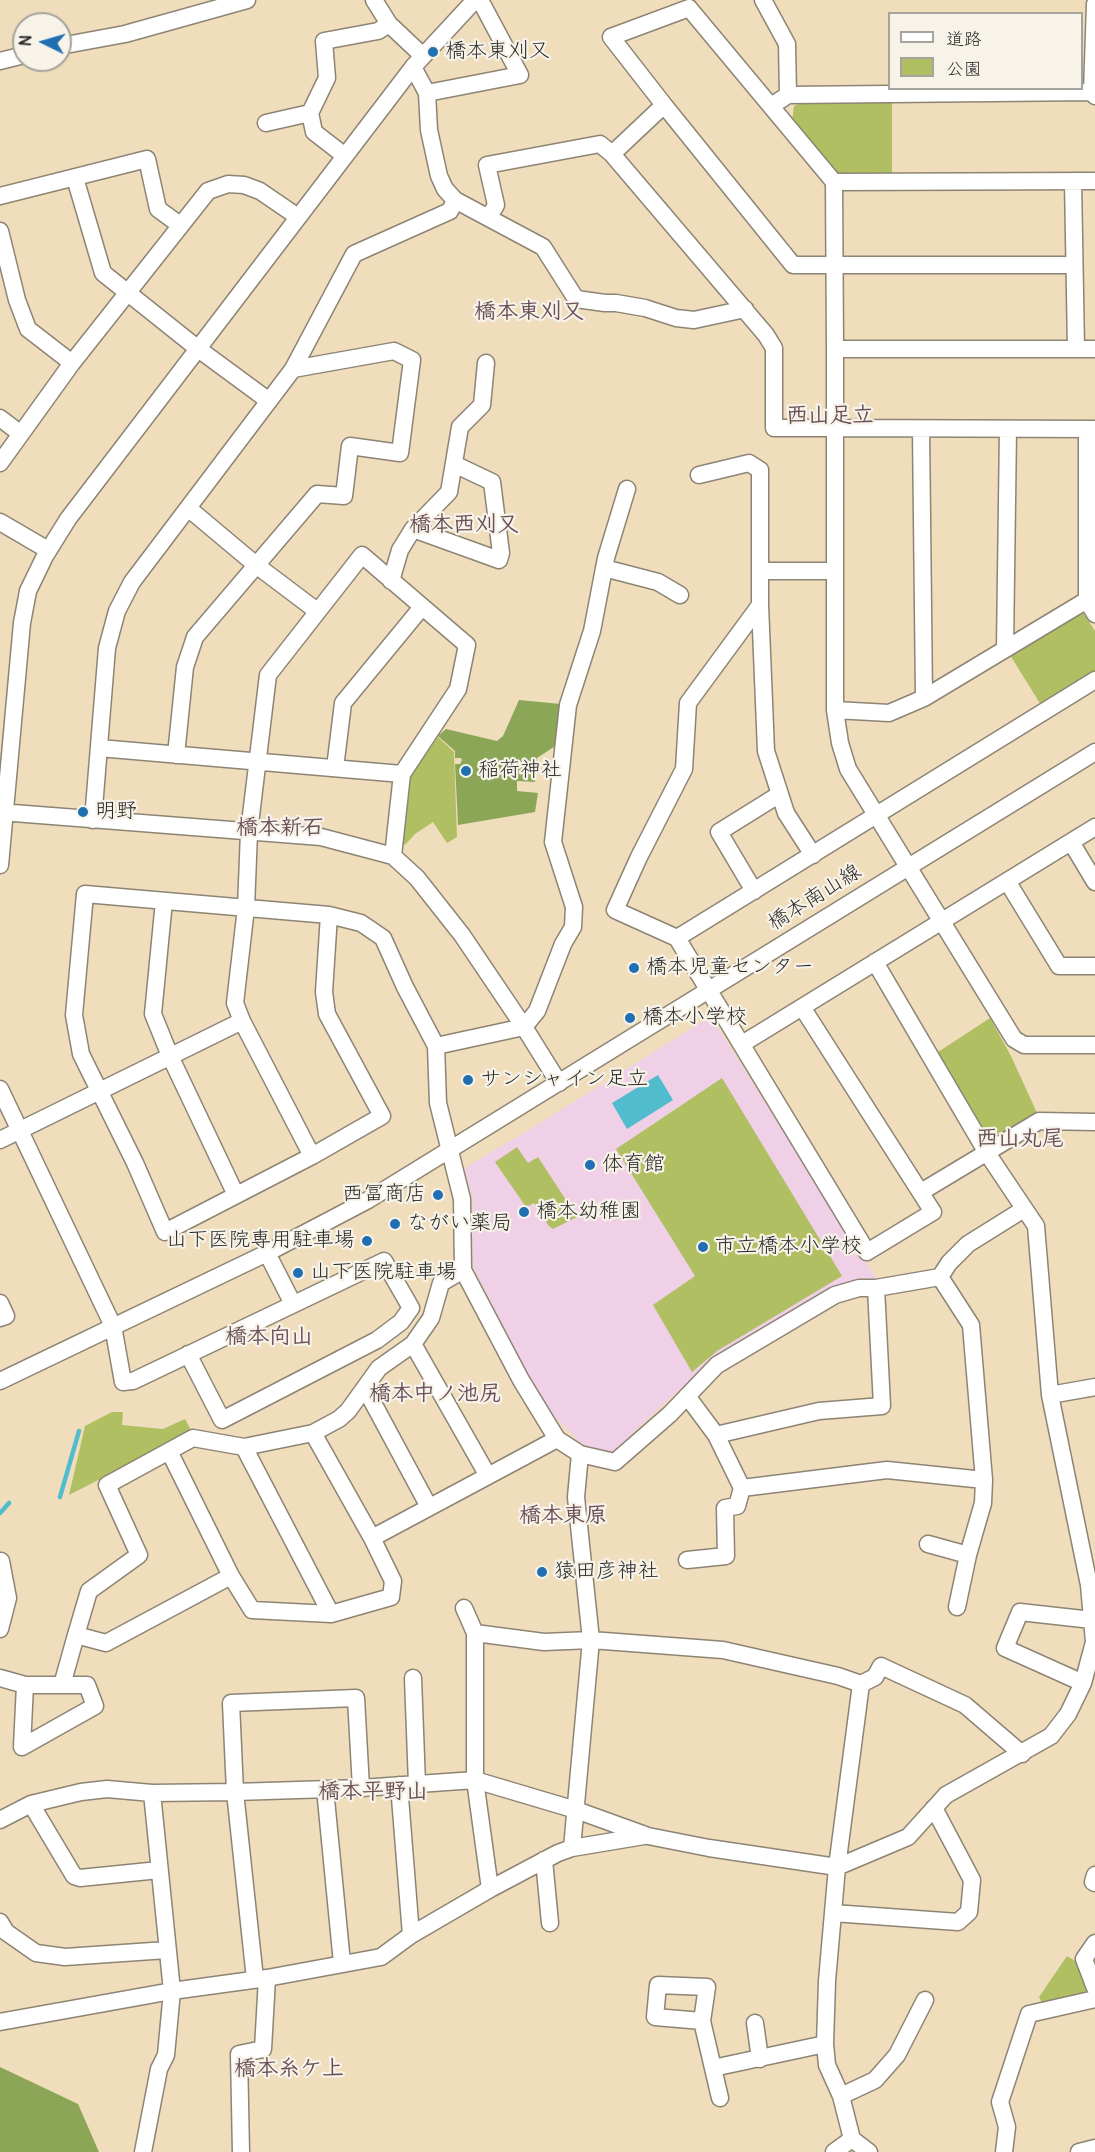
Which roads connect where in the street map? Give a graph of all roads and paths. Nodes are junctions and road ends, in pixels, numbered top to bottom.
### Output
1 (247, 0) edge
2 (374, 0) edge
3 (475, 0) edge
4 (480, 0) edge
5 (763, 0) edge
6 (1095, 4) edge
7 (389, 24) junction
8 (72, 44) edge
9 (418, 62) junction
10 (427, 93) junction
11 (1094, 94) edge
12 (788, 95) junction
13 (664, 105) junction
14 (771, 106) junction
15 (310, 113) junction
16 (266, 123) dead end
17 (612, 154) junction
18 (345, 156) junction
19 (75, 178) junction
20 (1072, 181) junction
21 (1095, 181) edge
22 (834, 182) junction
23 (0, 196) edge
24 (455, 200) junction
25 (298, 217) junction
26 (489, 217) junction
27 (180, 225) junction
28 (0, 231) edge
29 (834, 265) junction
30 (1074, 265) junction
31 (127, 293) junction
32 (745, 309) junction
33 (197, 348) junction
34 (835, 349) junction
35 (1076, 349) junction
36 (1095, 349) edge
37 (72, 363) junction
38 (486, 363) dead end
39 (293, 369) junction
40 (269, 401) junction
41 (0, 418) edge
42 (835, 428) junction
43 (921, 429) junction
44 (1008, 429) junction
45 (1091, 429) edge
46 (21, 434) junction
47 (0, 463) edge
48 (454, 464) junction
49 (699, 475) dead end
50 (627, 489) dead end
51 (188, 508) junction
52 (0, 522) edge
53 (413, 530) junction
54 (48, 550) junction
55 (256, 565) junction
56 (604, 568) junction
57 (760, 571) junction
58 (835, 571) junction
59 (392, 581) junction
60 (680, 595) dead end
61 (760, 605) junction
62 (422, 607) junction
63 (1091, 607) edge
64 (317, 611) junction
65 (1005, 648) junction
66 (1095, 680) edge
67 (924, 698) junction
68 (835, 710) junction
69 (99, 748) junction
70 (1095, 752) edge
71 (177, 754) junction
72 (257, 762) junction
73 (335, 768) junction
74 (402, 774) junction
75 (780, 794) junction
76 (2, 813) edge
77 (876, 816) junction
78 (93, 820) junction
79 (1095, 827) edge
80 (249, 832) junction
81 (1071, 842) junction
82 (813, 855) junction
83 (393, 856) junction
84 (0, 865) edge
85 (908, 867) junction
86 (1007, 881) junction
87 (1095, 882) edge
88 (754, 891) junction
89 (164, 901) junction
90 (246, 908) junction
91 (329, 915) junction
92 (941, 922) junction
93 (677, 938) junction
94 (875, 962) junction
95 (1095, 966) edge
96 (709, 990) junction
97 (802, 1007) junction
98 (242, 1021) junction
99 (524, 1027) junction
100 (742, 1044) junction
101 (436, 1046) junction
102 (1095, 1046) edge
103 (170, 1056) junction
104 (559, 1083) junction
105 (0, 1089) edge
106 (98, 1091) junction
107 (1095, 1122) edge
108 (19, 1130) junction
109 (0, 1140) edge
110 (449, 1150) junction
111 (987, 1153) junction
112 (312, 1156) junction
113 (921, 1192) junction
114 (236, 1195) junction
115 (1024, 1209) junction
116 (267, 1253) junction
117 (463, 1270) junction
118 (940, 1277) junction
119 (876, 1288) junction
120 (0, 1303) edge
121 (293, 1304) junction
122 (0, 1318) edge
123 (113, 1326) junction
124 (413, 1344) junction
125 (188, 1354) junction
126 (0, 1381) edge
127 (1095, 1387) edge
128 (365, 1388) junction
129 (1050, 1395) junction
130 (687, 1396) junction
131 (313, 1433) junction
132 (716, 1435) junction
133 (556, 1439) junction
134 (244, 1447) junction
135 (169, 1451) junction
136 (580, 1454) junction
137 (488, 1476) junction
138 (984, 1480) junction
139 (742, 1488) junction
140 (429, 1507) junction
141 (372, 1538) junction
142 (928, 1544) dead end
143 (968, 1555) junction
144 (687, 1560) dead end
145 (2, 1561) dead end
146 (231, 1576) junction
147 (1092, 1585) edge
148 (464, 1608) dead end
149 (957, 1608) dead end
150 (331, 1614) junction
151 (1092, 1620) junction
152 (0, 1629) edge
153 (475, 1633) junction
154 (76, 1635) junction
155 (591, 1640) junction
156 (0, 1678) edge
157 (413, 1678) dead end
158 (1083, 1683) junction
159 (861, 1684) junction
160 (25, 1685) junction
161 (62, 1685) junction
162 (1022, 1754) junction
163 (475, 1780) junction
164 (417, 1784) junction
165 (399, 1785) junction
166 (362, 1788) junction
167 (325, 1789) junction
168 (235, 1792) junction
169 (152, 1793) junction
170 (31, 1804) junction
171 (934, 1808) junction
172 (576, 1810) junction
173 (0, 1820) edge
174 (648, 1836) junction
175 (572, 1848) junction
176 (544, 1860) junction
177 (837, 1867) junction
178 (159, 1870) junction
179 (1095, 1875) edge
180 (1095, 1883) edge
181 (490, 1889) junction
182 (833, 1914) junction
183 (0, 1922) edge
184 (550, 1923) dead end
185 (411, 1935) junction
186 (1095, 1943) edge
187 (167, 1950) junction
188 (342, 1963) junction
189 (261, 1978) junction
190 (1095, 1988) edge
191 (172, 1991) junction
192 (1095, 1999) edge
193 (925, 2000) dead end
194 (702, 2021) dead end
195 (0, 2022) edge
196 (755, 2023) dead end
197 (825, 2044) junction
198 (760, 2058) junction
199 (713, 2068) junction
200 (841, 2096) junction
201 (720, 2098) dead end
202 (852, 2139) junction
203 (1094, 2150) edge
204 (142, 2152) edge
205 (241, 2152) edge
206 (834, 2152) edge
207 (870, 2152) edge
208 (1004, 2152) edge
209 (1079, 2152) edge

1 - 8 street
2 - 7 street
3 - 9 street
4 - 10 street
5 - 12 street
6 - 11 street
7 - 9 street
7 - 15 street
9 - 10 street
9 - 18 street
10 - 24 street
11 - 12 street
12 - 14 street
13 - 14 street
13 - 17 street
13 - 29 street
14 - 22 street
15 - 16 street
15 - 18 street
17 - 26 street
17 - 32 street
18 - 25 street
19 - 23 street
19 - 27 street
19 - 31 street
20 - 21 street
20 - 22 street
20 - 30 street
22 - 29 street
24 - 26 street
24 - 39 street
25 - 27 street
25 - 33 street
26 - 32 street
27 - 31 street
28 - 37 street
29 - 30 street
29 - 34 street
30 - 35 street
31 - 33 street
31 - 37 street
32 - 42 street
33 - 40 street
33 - 54 street
34 - 35 street
34 - 42 street
35 - 36 street
37 - 46 street
38 - 48 street
39 - 40 street
39 - 55 street
40 - 51 street
41 - 46 street
42 - 43 street
42 - 58 street
43 - 44 street
43 - 67 street
44 - 45 street
44 - 65 street
45 - 63 street
46 - 47 street
48 - 53 street
48 - 53 street
49 - 57 street
50 - 56 street
51 - 55 street
51 - 69 street
52 - 54 street
53 - 59 street
54 - 76 street
55 - 64 street
55 - 71 street
56 - 60 street
56 - 99 street
57 - 58 street
57 - 61 street
58 - 68 street
59 - 62 street
59 - 64 street
61 - 75 street
61 - 93 street
62 - 73 street
62 - 74 street
63 - 65 street
64 - 72 street
65 - 67 street
66 - 77 street
67 - 68 street
68 - 77 street
69 - 71 street
69 - 78 street
70 - 85 street, 橋本南山線
71 - 72 street
72 - 73 street
72 - 80 street
73 - 74 street
74 - 83 street
75 - 82 street
75 - 88 street
76 - 78 street
76 - 84 street
77 - 82 street
77 - 85 street
78 - 80 street
79 - 81 street
80 - 83 street
80 - 90 street
81 - 86 street
81 - 87 street
82 - 88 street
83 - 99 street
85 - 92 street
85 - 96 street, 橋本南山線
86 - 92 street
86 - 95 street
88 - 93 street
89 - 90 street
89 - 103 street
89 - 106 street
90 - 91 street
90 - 98 street
91 - 101 street
91 - 112 street
92 - 94 street
92 - 102 street
93 - 96 street
94 - 97 street
94 - 111 street
96 - 100 street
96 - 104 street, 橋本南山線
97 - 100 street
97 - 113 street
98 - 103 street
98 - 112 street
99 - 101 street
99 - 104 street
100 - 113 street
101 - 110 street
103 - 106 street
103 - 114 street
104 - 110 street, 橋本南山線
105 - 108 street
106 - 108 street
106 - 114 street
107 - 111 street
108 - 109 street
108 - 123 street
110 - 116 street, 橋本南山線
110 - 117 street
111 - 113 street
111 - 115 street
112 - 114 street
115 - 118 street
115 - 129 street
116 - 121 street
116 - 123 street, 橋本南山線
117 - 124 street
117 - 133 street
118 - 119 street
118 - 138 street
119 - 130 street
119 - 132 street
120 - 122 street
121 - 125 street
121 - 125 street
123 - 125 street
123 - 126 street, 橋本南山線
124 - 128 street
124 - 137 street
127 - 129 street
128 - 131 street
128 - 140 street
129 - 147 street
130 - 132 street
130 - 136 street
131 - 134 street
131 - 141 street
132 - 139 street
133 - 136 street
133 - 137 street
134 - 135 street
134 - 150 street
135 - 146 street
135 - 154 street
136 - 155 street
137 - 140 street
138 - 139 street
138 - 143 street
139 - 144 street
140 - 141 street
141 - 150 street
142 - 143 street
143 - 149 street
145 - 152 street
146 - 150 street
146 - 154 street
147 - 151 street
148 - 153 street
151 - 158 street
151 - 158 street
153 - 155 street
153 - 163 street
154 - 161 street
155 - 159 street
155 - 172 street
156 - 160 street
157 - 164 street
158 - 162 street
159 - 162 street
159 - 177 street
160 - 161 street
160 - 161 street
162 - 171 street
163 - 164 street
163 - 172 street
163 - 181 street
164 - 165 street
165 - 166 street
165 - 185 street
166 - 167 street
166 - 168 street
167 - 168 street
167 - 188 street
168 - 169 street
168 - 189 street
169 - 170 street
169 - 178 street
170 - 173 street
170 - 178 street
171 - 177 street
171 - 182 street
172 - 174 street
172 - 175 street
174 - 175 street
174 - 177 street
175 - 176 street
176 - 181 street
176 - 184 street
177 - 182 street
178 - 187 street
179 - 180 street
181 - 185 street
182 - 197 street
183 - 187 street
185 - 188 street
186 - 190 street
187 - 191 street
188 - 189 street
189 - 191 street
189 - 205 street
191 - 195 street
191 - 204 street
192 - 208 street
193 - 200 street
194 - 199 street
196 - 198 street
197 - 198 street
197 - 200 street
198 - 199 street
199 - 201 street
200 - 202 street
202 - 206 street
202 - 207 street
203 - 209 street

